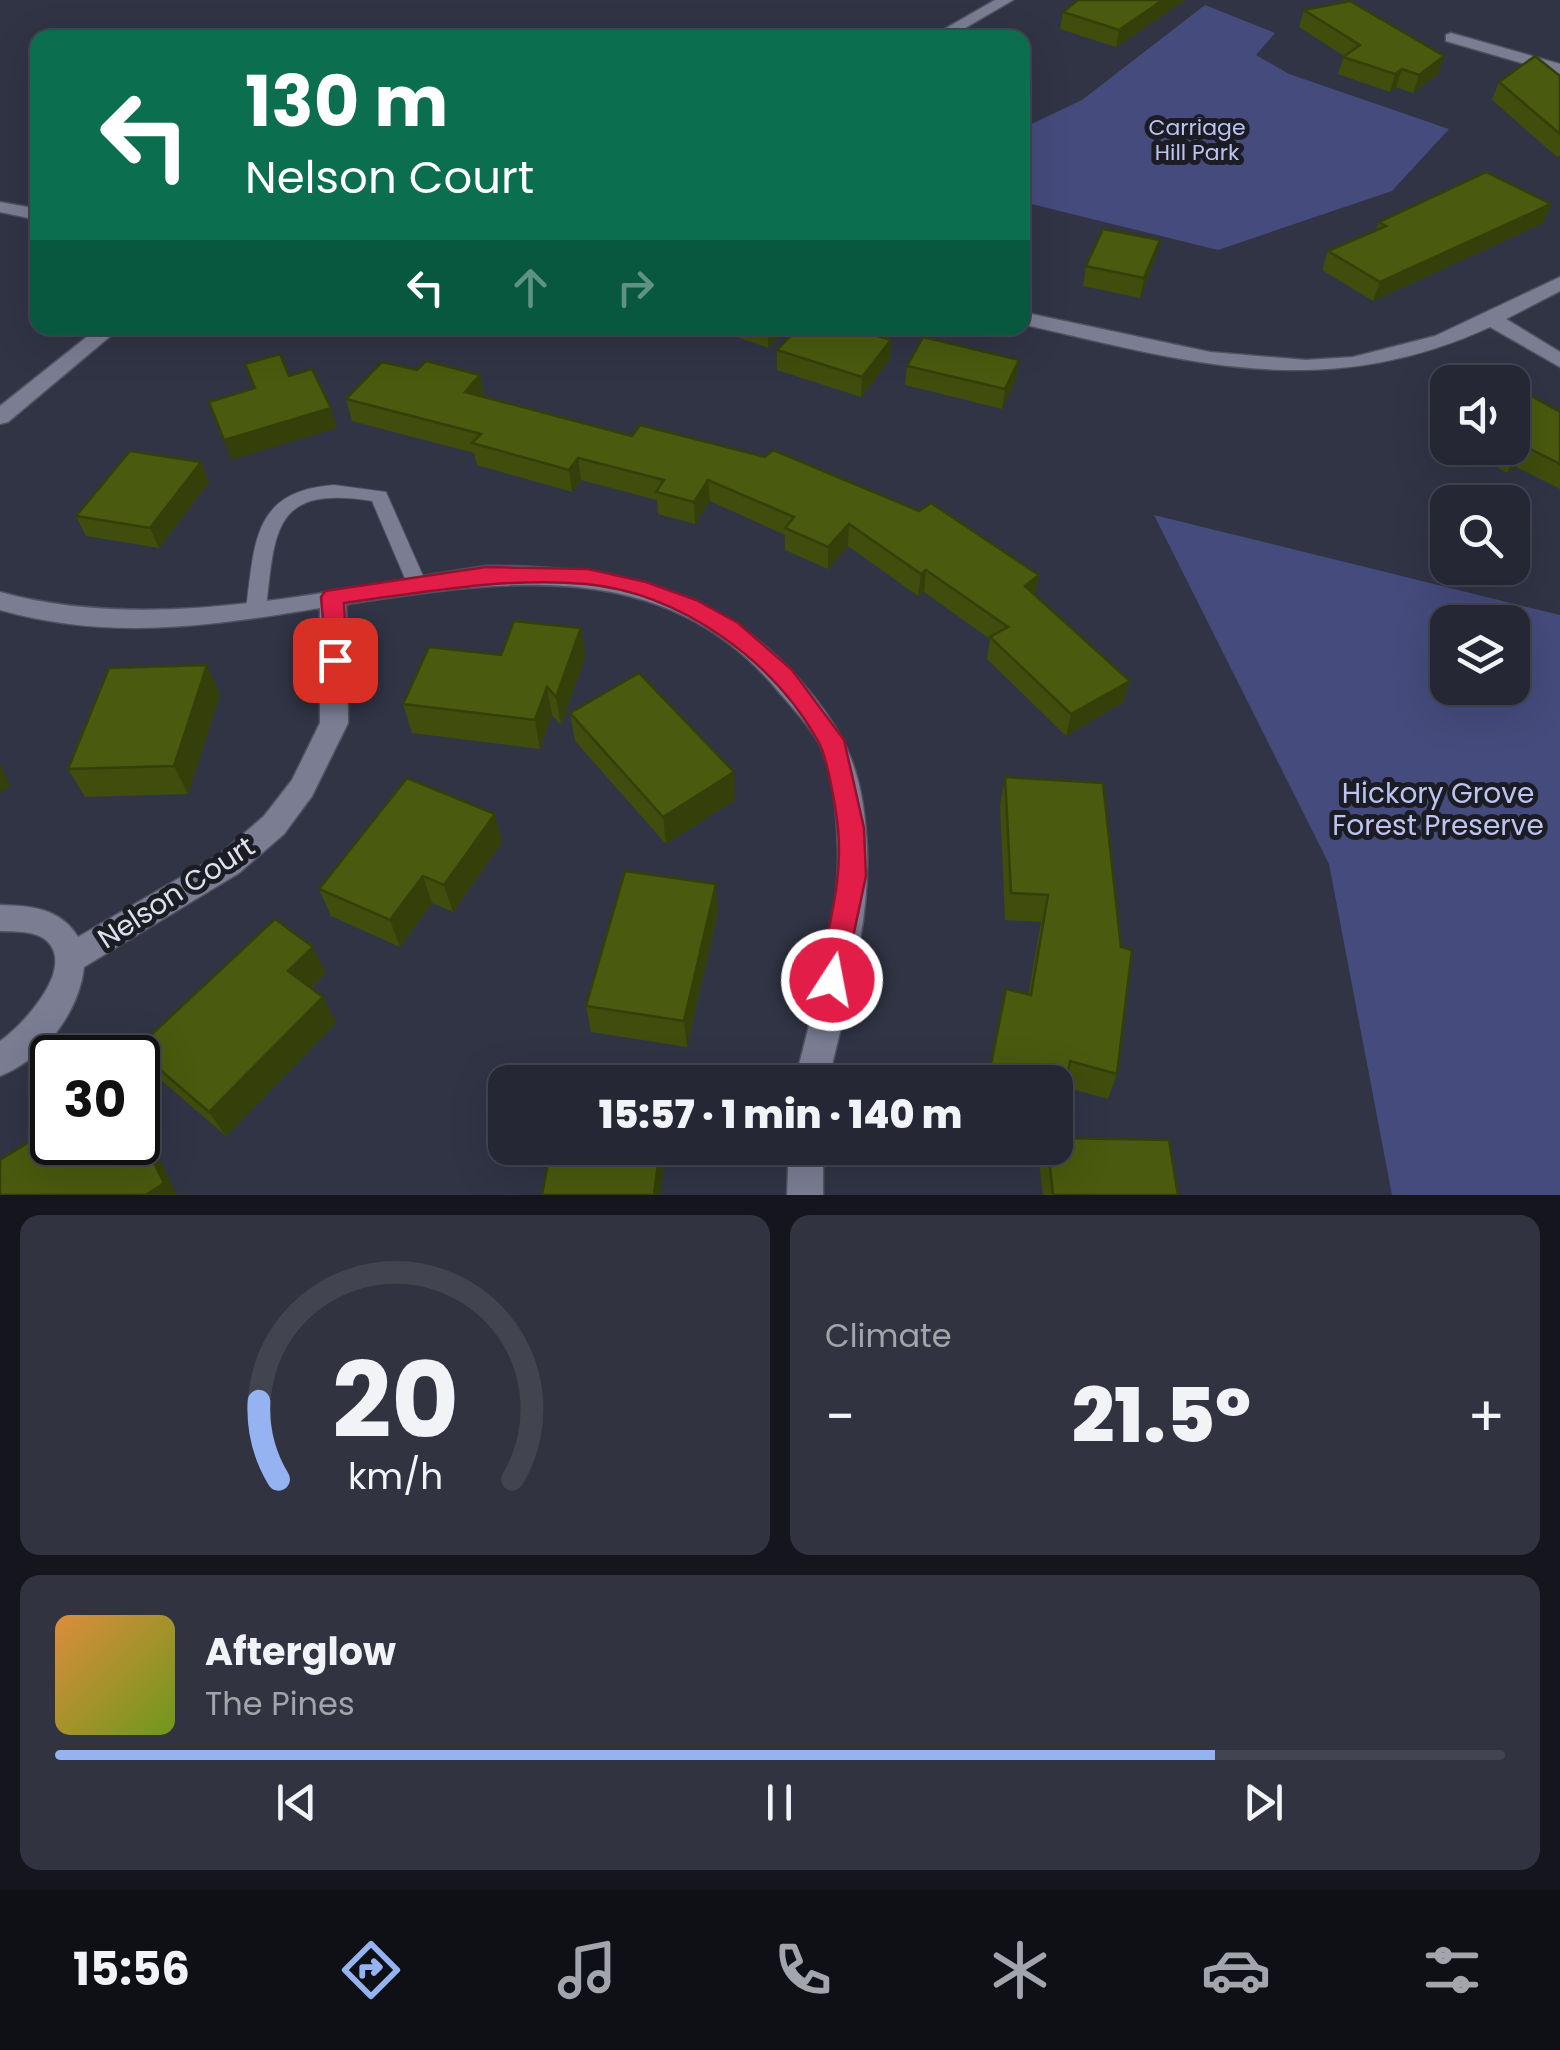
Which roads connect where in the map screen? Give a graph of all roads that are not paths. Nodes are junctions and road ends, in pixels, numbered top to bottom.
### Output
1 (1006, 0) edge
2 (951, 30) edge
3 (1451, 38) dead end
4 (1560, 70) edge
5 (0, 206) edge
6 (30, 213) edge
7 (1560, 283) edge
8 (1030, 320) edge
9 (1493, 320) junction
10 (101, 335) edge
11 (1560, 361) edge
12 (0, 416) edge
13 (417, 585) junction
14 (333, 597) junction
15 (0, 600) edge
16 (256, 609) junction
17 (0, 918) edge
18 (70, 958) junction
19 (0, 1060) edge
20 (815, 1065) edge
21 (806, 1165) edge
22 (805, 1195) edge

1 - 2 street
3 - 4 street
5 - 6 street
7 - 9 street
8 - 9 street
9 - 11 street
10 - 12 street
13 - 14 street
13 - 16 lane
13 - 20 street
14 - 16 street
14 - 18 street, Nelson Court
15 - 16 street
17 - 18 street, Nelson Court
18 - 19 street, Nelson Court
21 - 22 street

